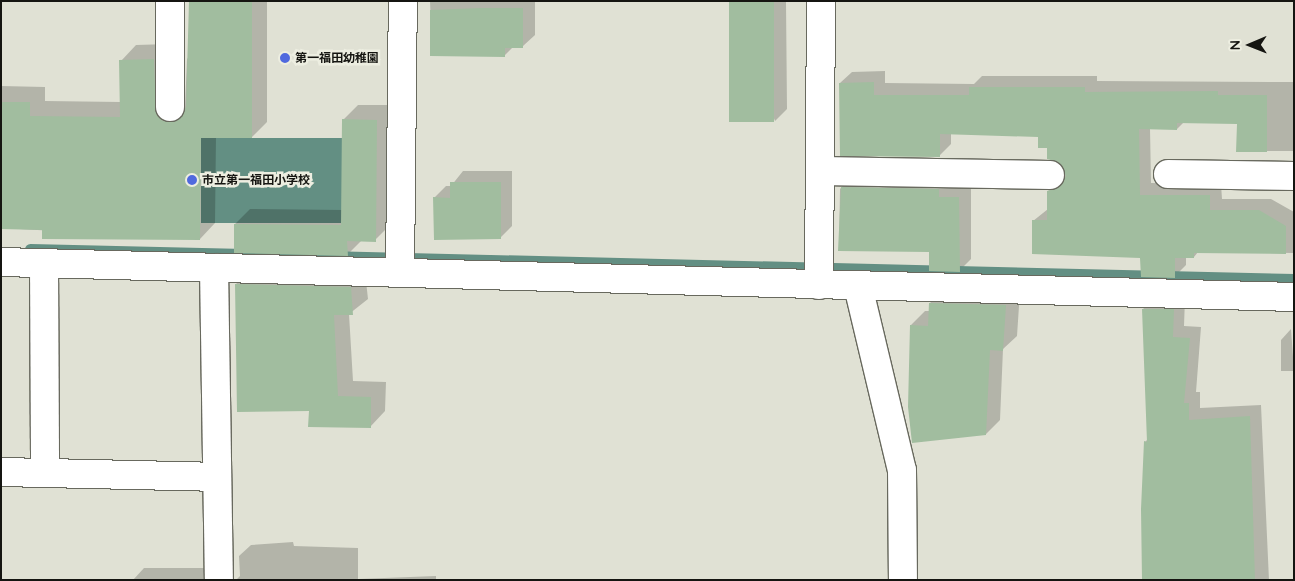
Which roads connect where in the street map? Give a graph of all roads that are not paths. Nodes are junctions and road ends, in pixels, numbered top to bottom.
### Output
1 (170, 1) edge
2 (403, 1) edge
3 (822, 1) edge
4 (170, 106) dead end
5 (822, 171) junction
6 (1168, 174) dead end
7 (1050, 175) dead end
8 (1294, 176) edge
9 (1, 262) edge
10 (400, 262) junction
11 (44, 264) junction
12 (214, 268) junction
13 (819, 273) junction
14 (858, 286) junction
15 (1294, 297) edge
16 (1, 472) edge
17 (45, 473) junction
18 (217, 477) junction
19 (219, 580) edge
20 (903, 580) edge

1 - 4 street
2 - 10 street
3 - 5 street
5 - 7 street
5 - 13 street
6 - 8 street
9 - 11 street
10 - 12 street
10 - 13 street
11 - 12 street
11 - 17 street
12 - 18 street
13 - 14 street
14 - 15 street
14 - 20 street
16 - 17 street
17 - 18 street
18 - 19 street

